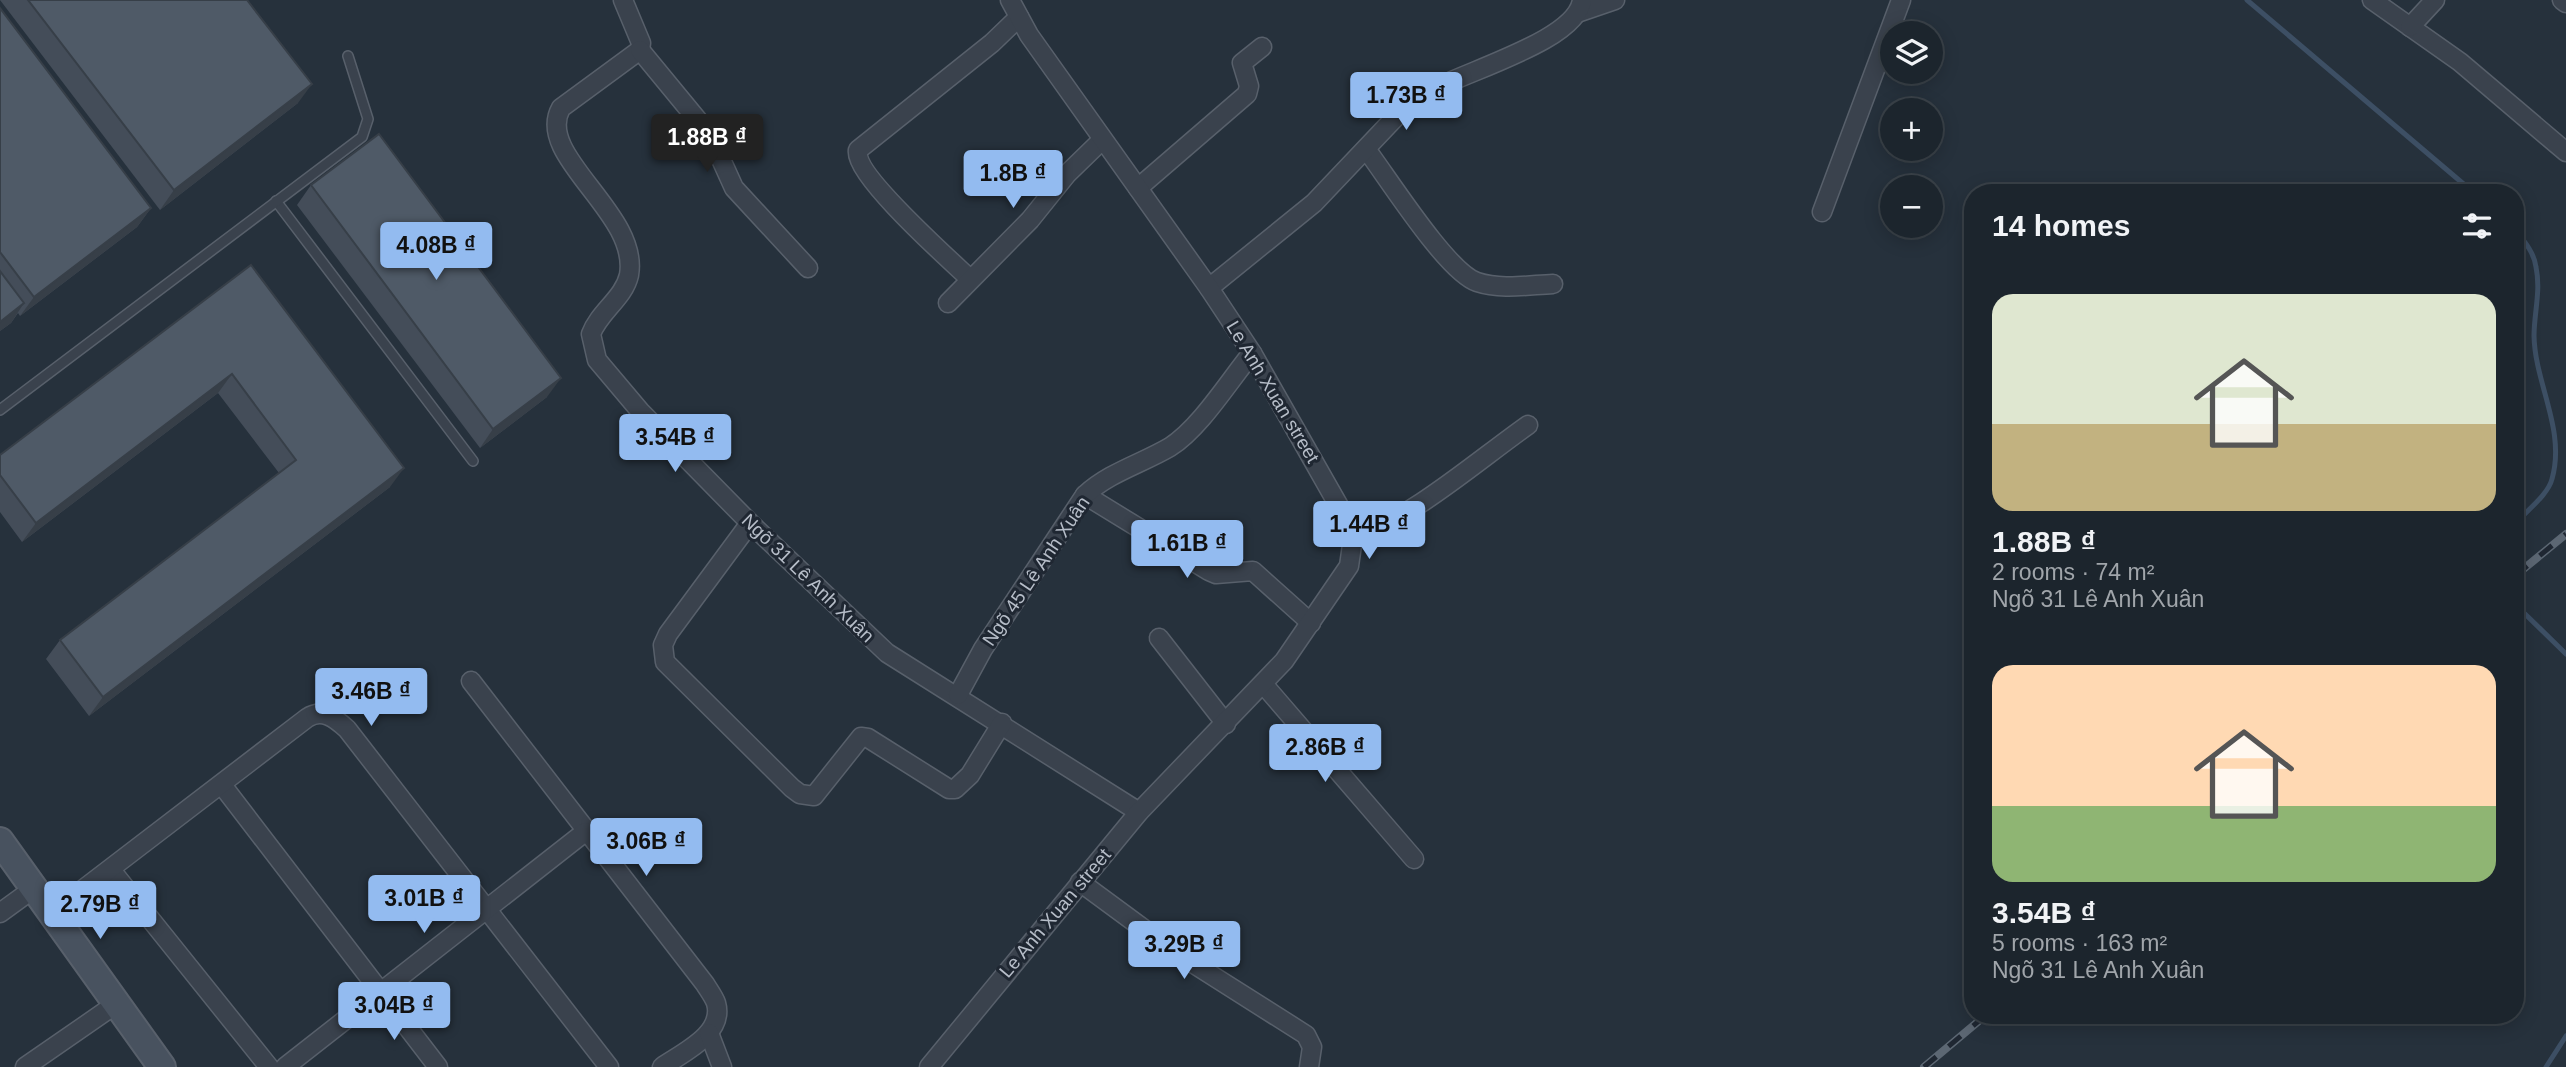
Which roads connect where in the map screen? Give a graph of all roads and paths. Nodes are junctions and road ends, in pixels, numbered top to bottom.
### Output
1 (623, 0) edge
2 (1010, 0) edge
3 (1615, 0) edge
4 (1900, 0) edge
5 (2372, 0) edge
6 (2435, 0) edge
7 (1581, 6) edge
8 (1020, 17) junction
9 (2410, 27) junction
10 (1262, 47) dead end
11 (640, 50) junction
12 (348, 56) dead end
13 (1102, 140) junction
14 (1366, 149) junction
15 (2566, 152) edge
16 (1138, 188) junction
17 (276, 201) junction
18 (1822, 212) dead end
19 (808, 268) dead end
20 (970, 279) junction
21 (1553, 284) dead end
22 (1209, 288) junction
23 (948, 303) dead end
24 (1252, 353) junction
25 (0, 410) edge
26 (1528, 425) dead end
27 (473, 461) dead end
28 (1085, 495) junction
29 (750, 523) junction
30 (1353, 538) junction
31 (1311, 623) junction
32 (1159, 638) dead end
33 (471, 681) dead end
34 (1264, 685) junction
35 (958, 695) junction
36 (1002, 723) junction
37 (1226, 724) junction
38 (222, 785) junction
39 (1139, 812) junction
40 (585, 832) junction
41 (0, 841) edge
42 (1413, 859) dead end
43 (111, 870) junction
44 (1080, 882) junction
45 (33, 889) junction
46 (488, 911) junction
47 (0, 913) edge
48 (51, 914) junction
49 (381, 993) junction
50 (116, 1004) junction
51 (709, 1033) junction
52 (25, 1067) edge
53 (161, 1067) edge
54 (269, 1067) edge
55 (285, 1067) edge
56 (438, 1067) edge
57 (609, 1067) edge
58 (662, 1067) edge
59 (722, 1067) edge
60 (929, 1067) edge
61 (1309, 1067) edge

1 - 11 street
2 - 8 street, Le Anh Xuan street
3 - 7 street
4 - 18 street
5 - 9 street
6 - 9 street
7 - 14 street
8 - 13 street, Le Anh Xuan street
8 - 20 street
9 - 15 street
10 - 16 street
11 - 19 street
11 - 29 street, Ngõ 31 Lê Anh Xuân
12 - 17 lane
13 - 16 street, Le Anh Xuan street
13 - 20 street
14 - 21 street
14 - 22 street
16 - 22 street, Le Anh Xuan street
17 - 25 lane
17 - 27 lane
20 - 23 street
22 - 24 street, Le Anh Xuan street
24 - 28 street, Ngõ 45 Lê Anh Xuân
24 - 30 street, Le Anh Xuan street
26 - 30 street
28 - 31 street
28 - 35 street, Ngõ 45 Lê Anh Xuân
29 - 35 street, Ngõ 31 Lê Anh Xuân
29 - 36 street
30 - 31 street, Le Anh Xuan street
31 - 34 street, Le Anh Xuan street
32 - 37 street
33 - 40 street
34 - 37 street, Le Anh Xuan street
34 - 42 street
35 - 36 street, Ngõ 31 Lê Anh Xuân
36 - 39 street, Ngõ 31 Lê Anh Xuân
37 - 39 street, Le Anh Xuan street
38 - 43 street
38 - 46 street
38 - 49 street
39 - 44 street, Le Anh Xuan street
40 - 46 street
40 - 51 street
41 - 45 main road
43 - 48 street
43 - 54 street
44 - 60 street, Le Anh Xuan street
44 - 61 street
45 - 47 street
45 - 48 main road
46 - 49 street
46 - 57 street
48 - 50 main road
49 - 55 street
49 - 56 street
50 - 52 street
50 - 53 main road
51 - 58 street
51 - 59 street

